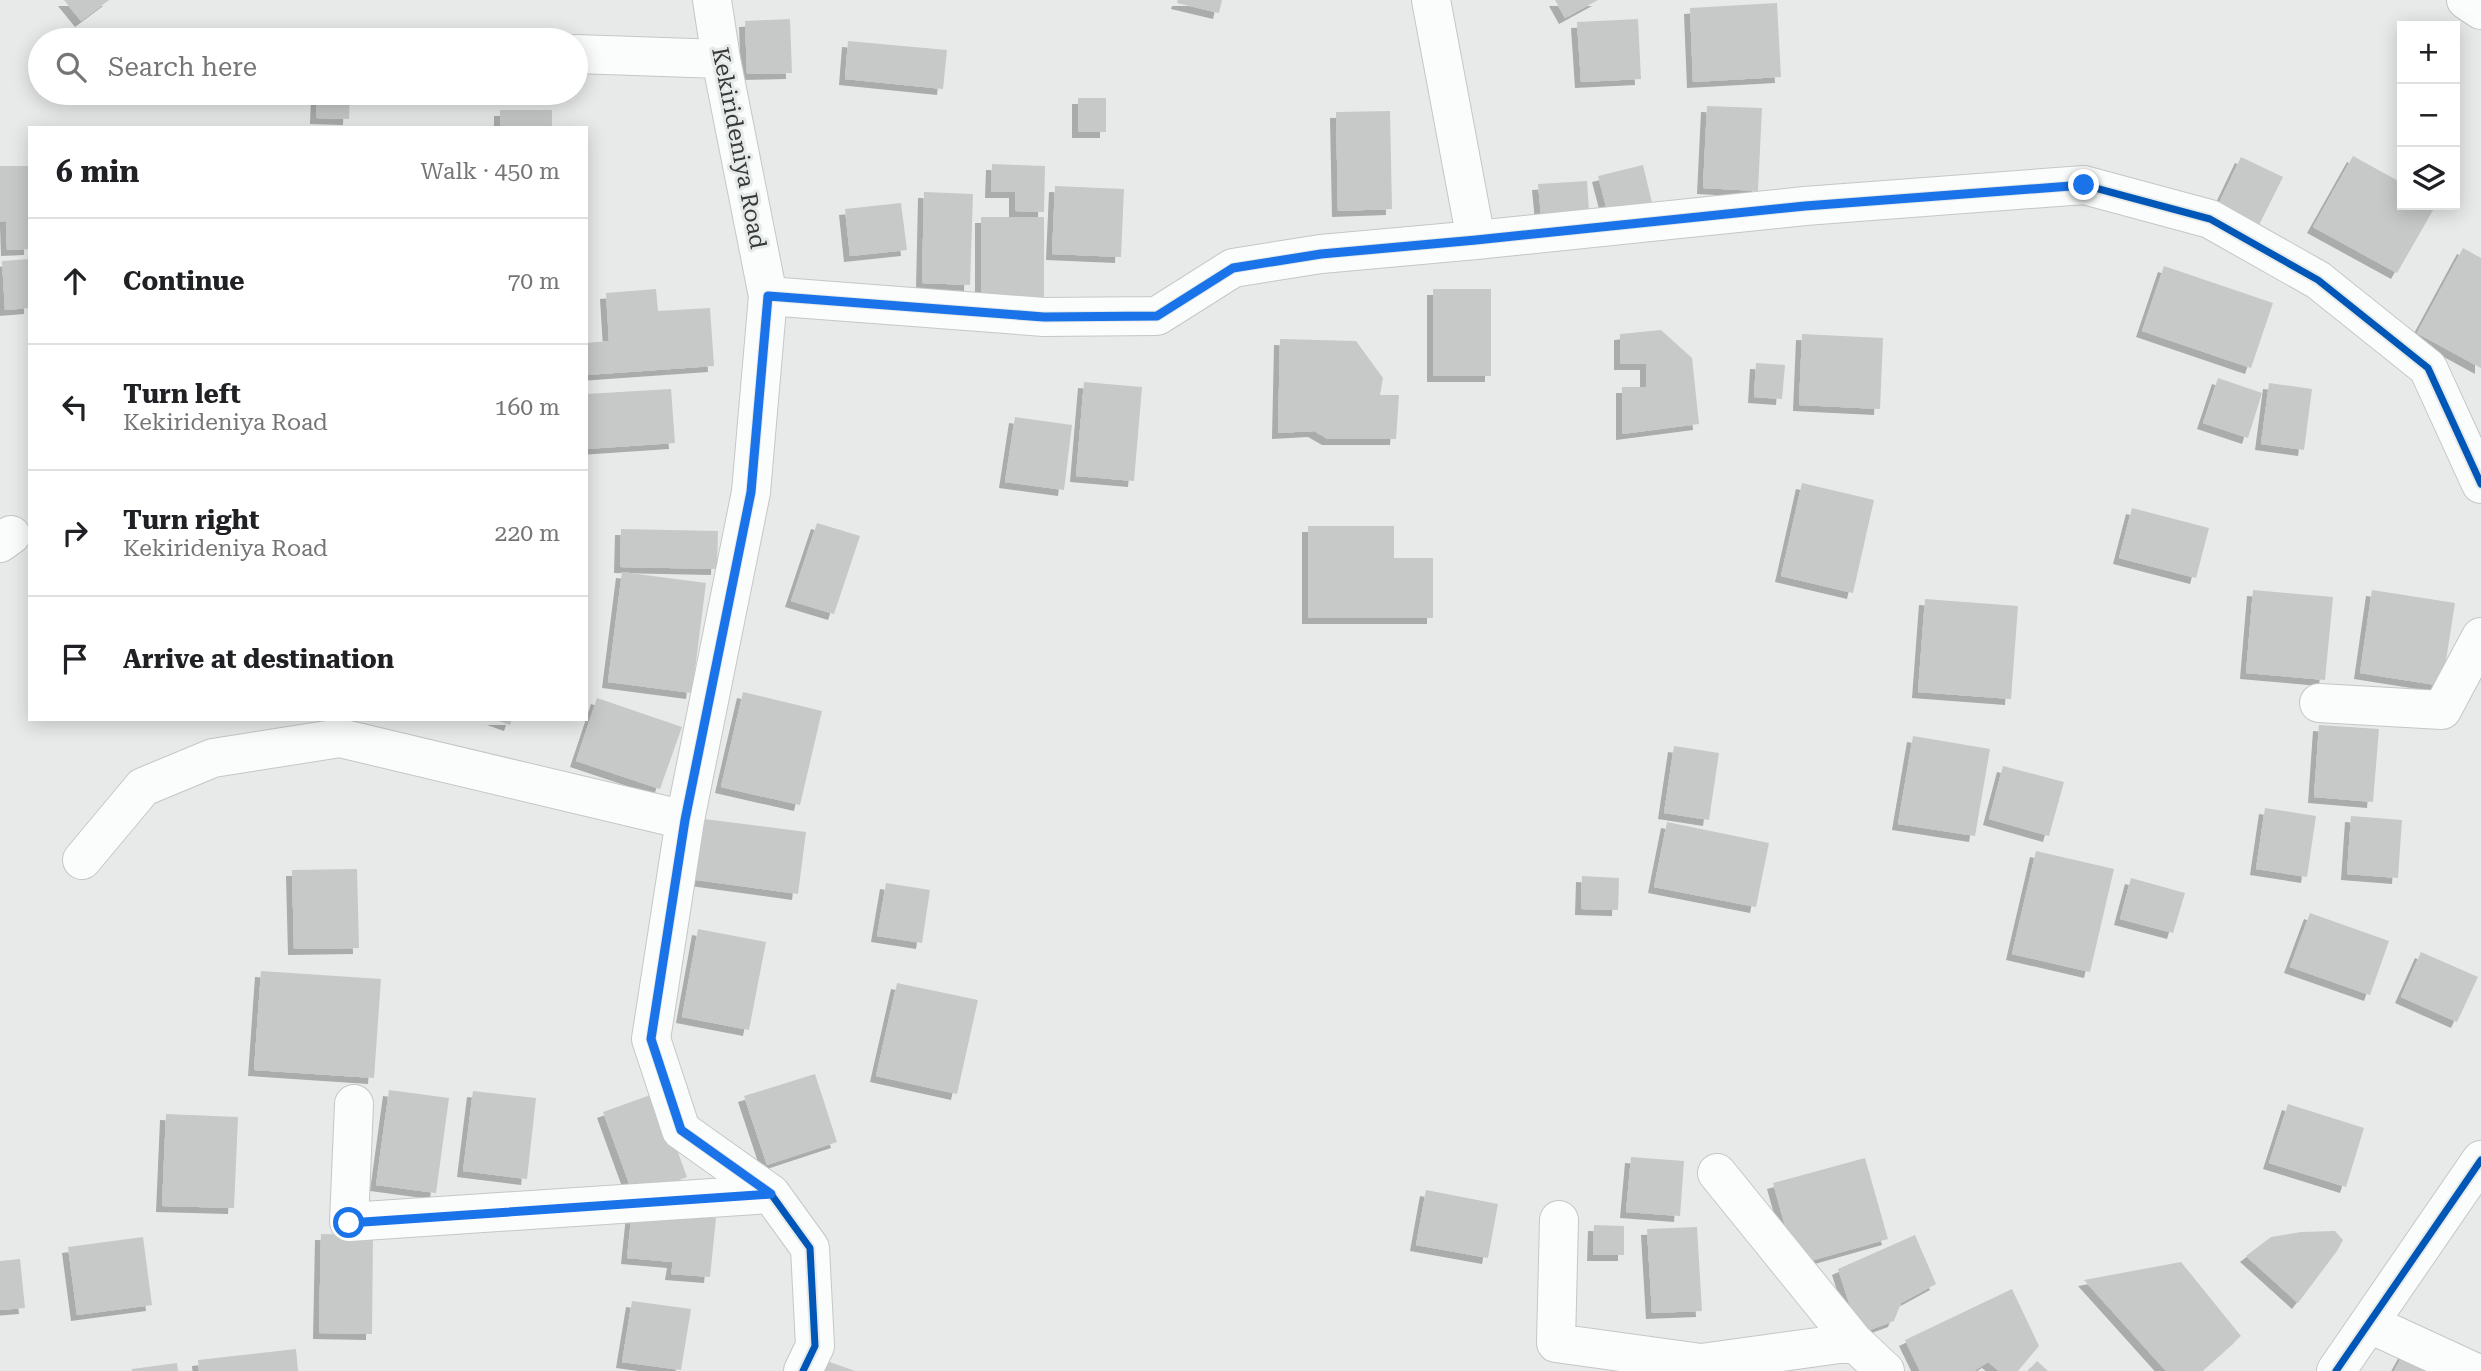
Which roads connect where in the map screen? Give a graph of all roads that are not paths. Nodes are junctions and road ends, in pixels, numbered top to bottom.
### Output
1 (712, 0) edge
2 (1431, 0) edge
3 (2466, 0) edge
4 (2481, 10) edge
5 (588, 54) edge
6 (721, 59) junction
7 (1476, 240) junction
8 (768, 296) junction
9 (2481, 484) edge
10 (2481, 637) edge
11 (2319, 703) dead end
12 (685, 820) junction
13 (82, 860) dead end
14 (354, 1104) dead end
15 (2481, 1160) edge
16 (1717, 1173) dead end
17 (771, 1194) junction
18 (1559, 1220) dead end
19 (2370, 1324) junction
20 (1854, 1342) junction
21 (803, 1371) edge
22 (1885, 1371) edge
23 (2336, 1371) edge
24 (2472, 1371) edge

1 - 6 main road, Kekirideniya Road
2 - 7 main road
3 - 4 main road
5 - 6 main road
6 - 8 main road, Kekirideniya Road
7 - 8 main road
7 - 9 main road
8 - 12 main road, Kekirideniya Road
10 - 11 main road
12 - 13 main road
12 - 17 main road, Kekirideniya Road
14 - 17 main road
15 - 19 main road
16 - 20 main road
17 - 21 main road, Kekirideniya Road
18 - 20 main road
19 - 23 main road
19 - 24 main road
20 - 22 main road

